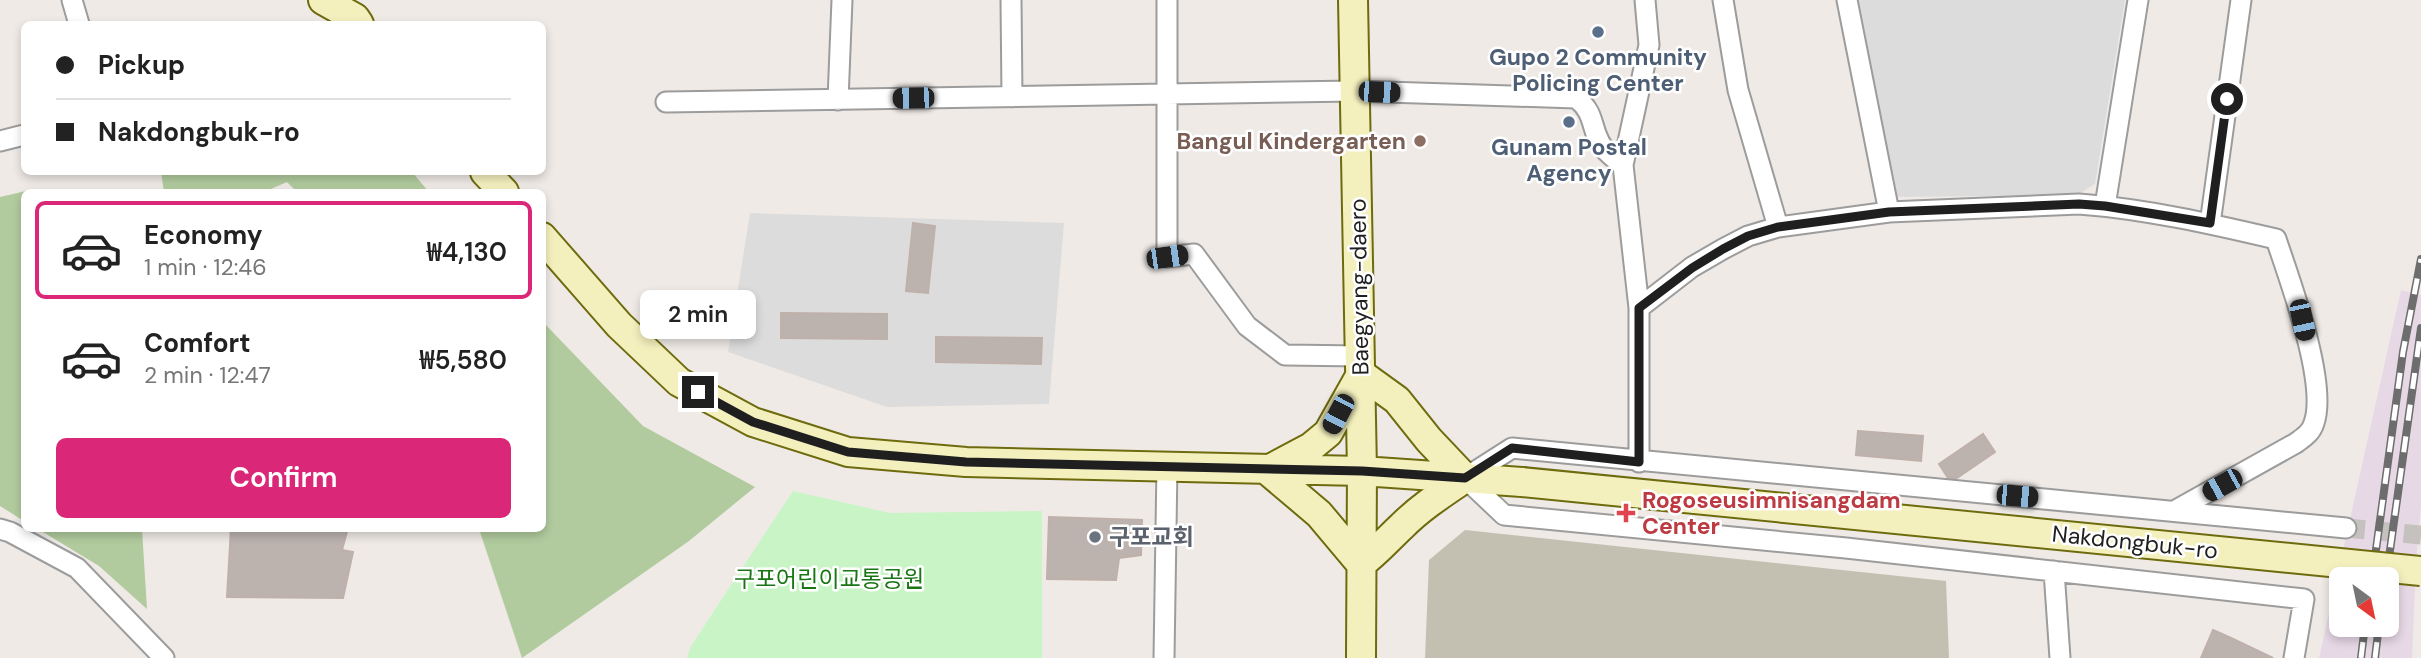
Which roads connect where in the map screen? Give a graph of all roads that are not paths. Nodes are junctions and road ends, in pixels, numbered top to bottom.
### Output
1 (72, 0) edge
2 (323, 0) edge
3 (842, 0) edge
4 (1012, 0) edge
5 (1167, 0) edge
6 (1353, 0) edge
7 (1645, 0) edge
8 (1723, 0) edge
9 (1847, 0) edge
10 (2138, 0) edge
11 (2241, 0) edge
12 (78, 21) edge
13 (357, 21) edge
14 (1355, 91) junction
15 (1167, 94) junction
16 (1012, 97) junction
17 (838, 100) junction
18 (666, 103) dead end
19 (21, 136) edge
20 (0, 141) edge
21 (1623, 165) junction
22 (488, 175) edge
23 (501, 189) edge
24 (2105, 206) junction
25 (1889, 212) junction
26 (2210, 223) junction
27 (1778, 227) junction
28 (546, 242) edge
29 (1639, 308) junction
30 (1361, 365) junction
31 (1639, 462) junction
32 (1167, 465) junction
33 (1267, 470) junction
34 (1362, 471) junction
35 (1465, 478) junction
36 (2176, 510) junction
37 (2346, 527) tunnel mouth
38 (0, 529) edge
39 (1361, 564) junction
40 (2054, 571) junction
41 (2421, 571) edge
42 (164, 658) edge
43 (1164, 658) edge
44 (1361, 658) edge
45 (2060, 658) edge
46 (2294, 658) edge

1 - 12 street
2 - 13 main road
3 - 17 street
4 - 16 street
5 - 15 street
6 - 14 main road, Baegyang-daero
7 - 21 street
8 - 27 street
9 - 25 street
10 - 24 street
11 - 26 street
14 - 15 street
14 - 21 street
14 - 30 main road, Baegyang-daero
15 - 16 street
15 - 30 street
16 - 17 street
17 - 18 street
19 - 20 street
21 - 29 street
22 - 23 main road
24 - 25 street
24 - 26 street
25 - 27 street
26 - 36 street
27 - 29 street
28 - 32 main road, Nakdongbuk-ro
29 - 31 street
30 - 33 main road
30 - 34 main road, Baegyang-daero
30 - 35 main road
31 - 35 street
31 - 36 street
32 - 33 main road, Nakdongbuk-ro
32 - 43 street
33 - 34 main road, Nakdongbuk-ro
33 - 39 main road
34 - 35 main road, Nakdongbuk-ro
34 - 39 main road, Baegyang-daero
35 - 39 main road
35 - 40 street
35 - 41 main road, Nakdongbuk-ro, bridge
36 - 37 street
38 - 42 street
39 - 44 main road, Baegyang-daero
40 - 45 street
40 - 46 street

